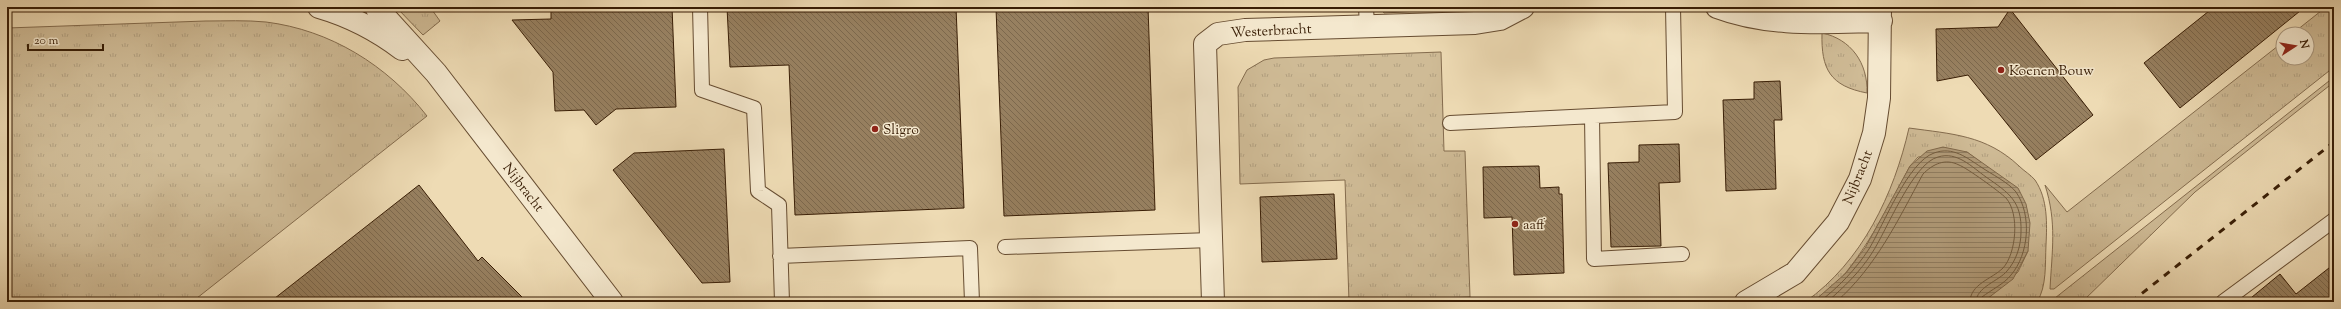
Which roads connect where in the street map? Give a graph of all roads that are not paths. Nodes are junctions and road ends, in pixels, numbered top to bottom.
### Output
1 (319, 7) edge
2 (376, 7) edge
3 (700, 7) edge
4 (1523, 7) edge
5 (1674, 7) edge
6 (1717, 7) edge
7 (1880, 14) edge
8 (1367, 16) edge
9 (436, 73) junction
10 (1592, 116) junction
11 (1450, 123) dead end
12 (2334, 220) edge
13 (1211, 240) junction
14 (1005, 247) dead end
15 (1682, 254) dead end
16 (780, 256) junction
17 (612, 302) edge
18 (782, 302) edge
19 (972, 302) edge
20 (1213, 302) edge
21 (1746, 302) edge
22 (2223, 302) edge

1 - 9 street, Nijbracht
2 - 9 street, Nijbracht
3 - 16 lane
4 - 8 street, Westerbracht
5 - 10 lane
6 - 7 street
7 - 21 street, Nijbracht
8 - 13 street, Westerbracht
9 - 17 street, Nijbracht
10 - 11 lane
10 - 15 lane
12 - 22 lane
13 - 14 lane
13 - 20 street, Westerbracht
16 - 18 lane
16 - 19 lane

